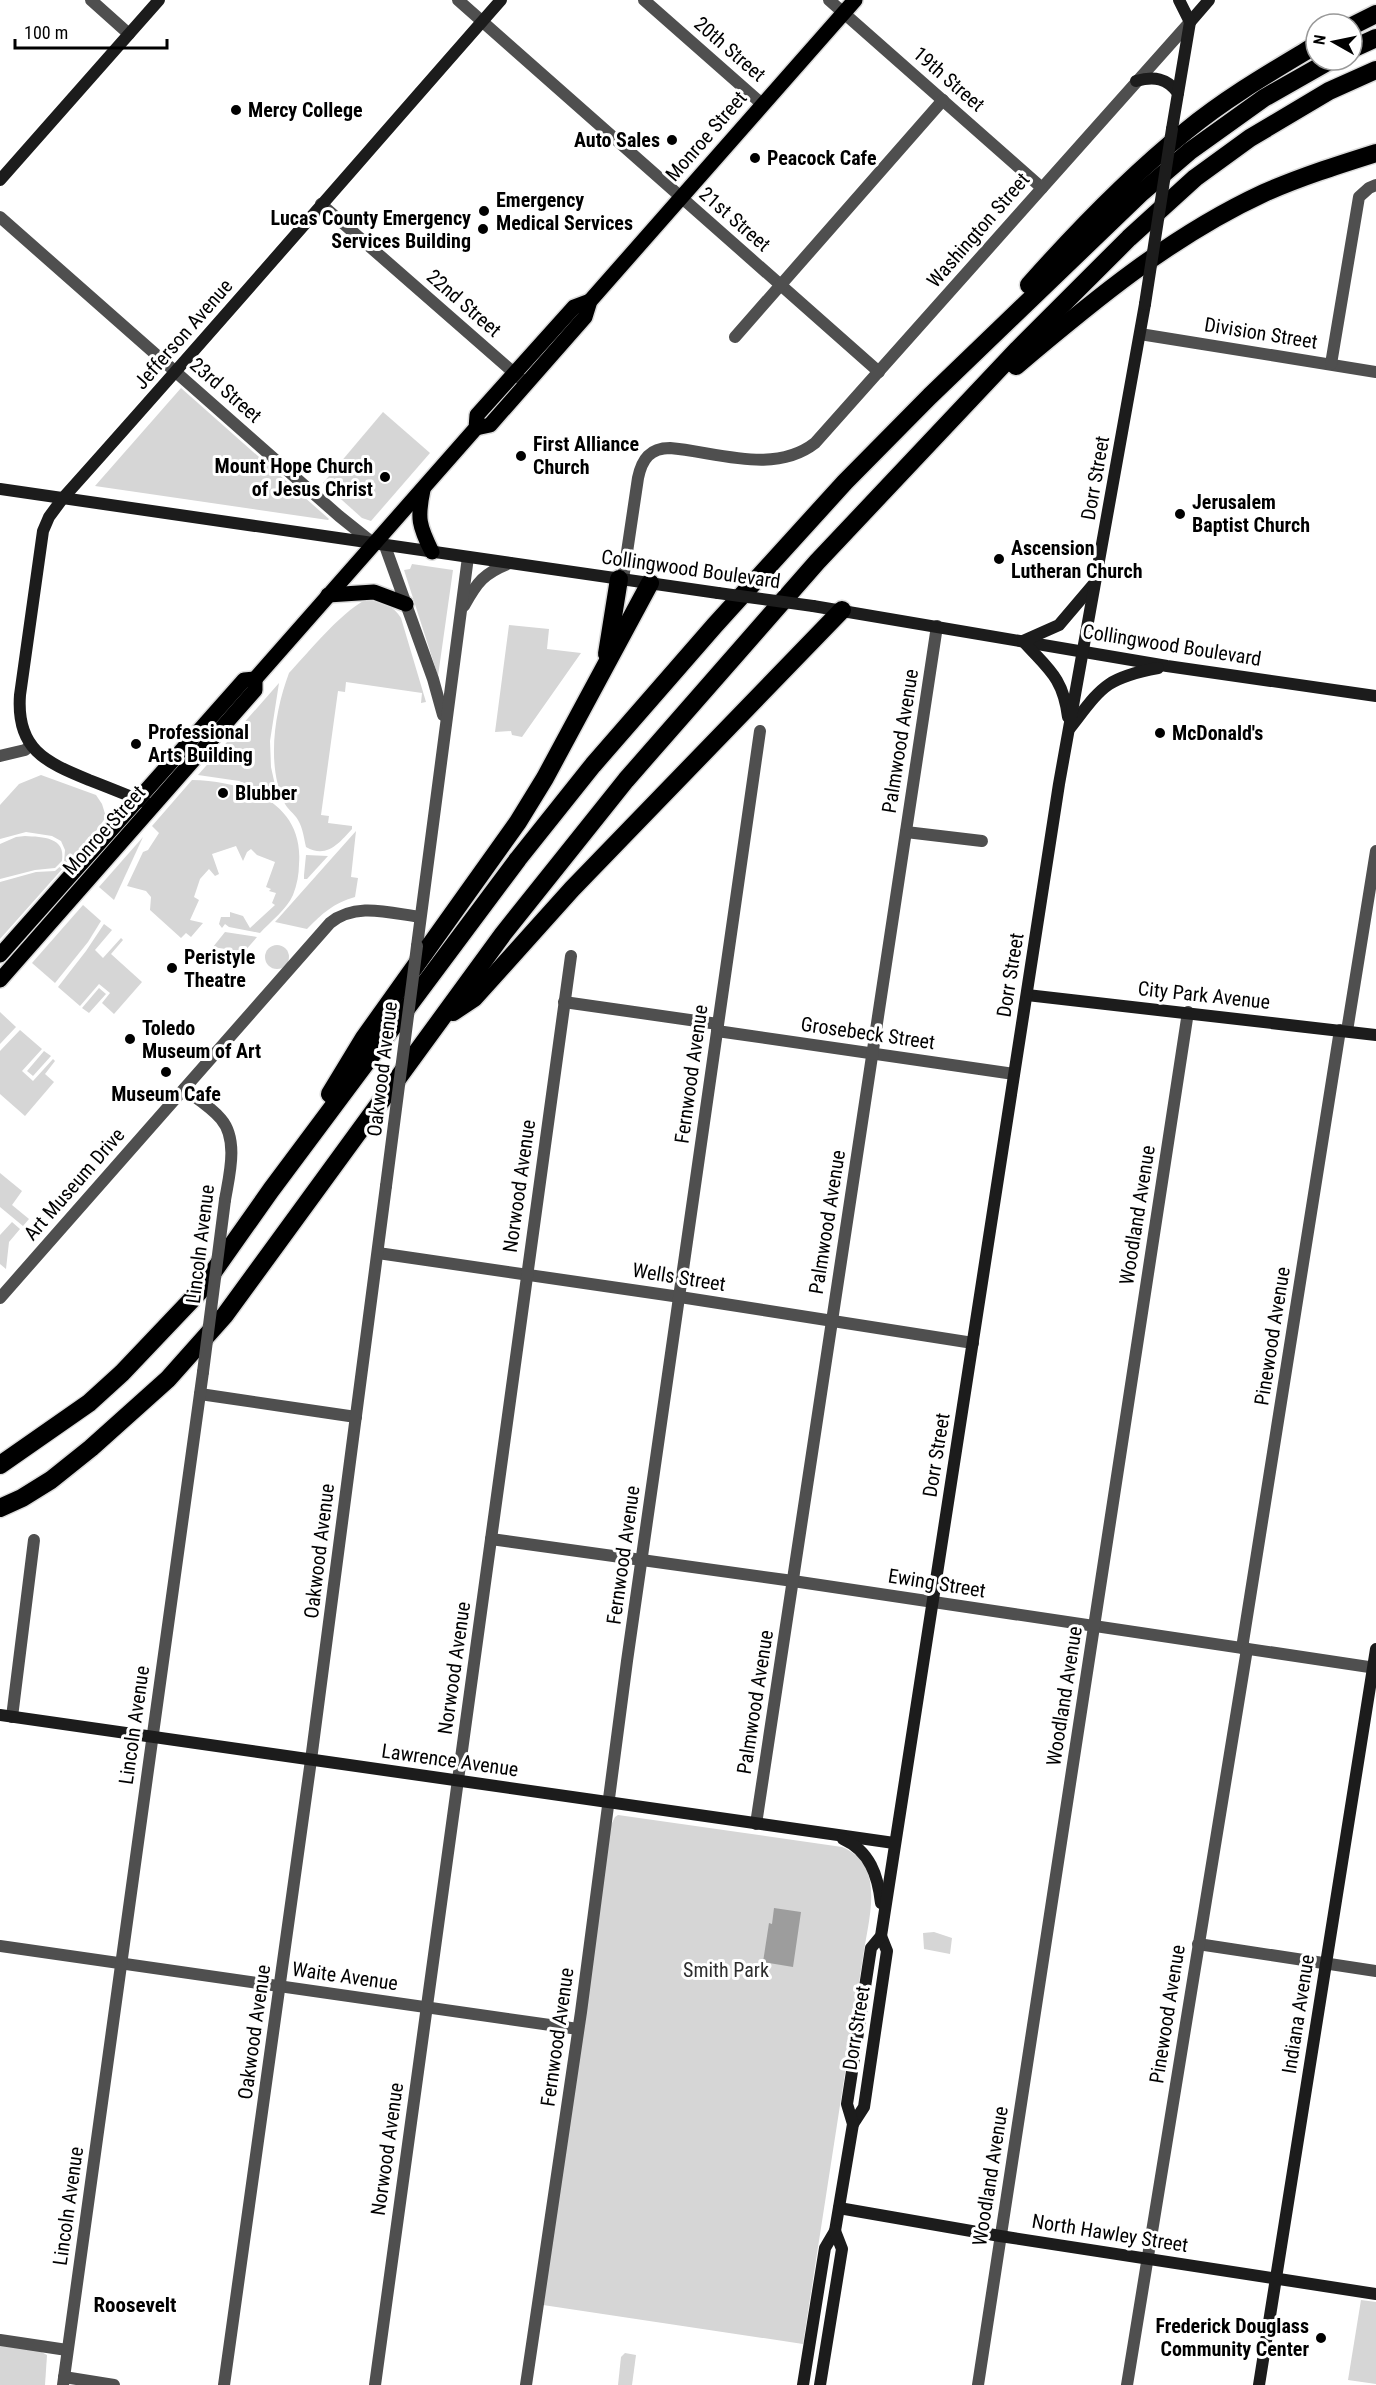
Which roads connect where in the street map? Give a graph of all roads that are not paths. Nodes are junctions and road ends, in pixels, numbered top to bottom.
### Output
1 (91, 0) edge
2 (159, 0) edge
3 (458, 0) edge
4 (501, 0) edge
5 (645, 0) edge
6 (830, 0) edge
7 (855, 0) edge
8 (1179, 0) edge
9 (1208, 0) edge
10 (844, 13) junction
11 (482, 21) junction
12 (1190, 22) junction
13 (129, 34) junction
14 (1304, 52) edge
15 (1376, 70) edge
16 (1310, 72) edge
17 (1136, 81) junction
18 (1178, 93) junction
19 (943, 100) junction
20 (762, 104) junction
21 (1376, 153) edge
22 (0, 180) edge
23 (1376, 185) edge
24 (1042, 188) junction
25 (681, 197) junction
26 (321, 204) junction
27 (0, 217) edge
28 (780, 284) junction
29 (590, 302) junction
30 (1140, 334) junction
31 (735, 336) dead end
32 (1331, 364) junction
33 (176, 372) junction
34 (879, 372) junction
35 (1376, 372) edge
36 (515, 373) junction
37 (527, 384) junction
38 (930, 396) junction
39 (957, 415) junction
40 (476, 428) junction
41 (424, 487) junction
42 (0, 489) edge
43 (63, 498) junction
44 (380, 545) junction
45 (432, 552) junction
46 (468, 557) junction
47 (510, 563) junction
48 (621, 579) junction
49 (1097, 579) junction
50 (650, 583) junction
51 (328, 595) junction
52 (406, 604) junction
53 (842, 610) junction
54 (460, 615) junction
55 (937, 626) junction
56 (1023, 641) junction
57 (1084, 651) junction
58 (605, 666) junction
59 (1167, 666) junction
60 (255, 679) junction
61 (1376, 696) edge
62 (445, 720) junction
63 (1069, 729) junction
64 (760, 731) dead end
65 (31, 745) junction
66 (0, 756) edge
67 (137, 799) junction
68 (154, 806) junction
69 (906, 832) junction
70 (982, 841) dead end
71 (1376, 851) edge
72 (420, 917) junction
73 (0, 955) edge
74 (571, 956) dead end
75 (0, 980) edge
76 (1027, 995) junction
77 (564, 1002) junction
78 (1188, 1012) junction
79 (444, 1018) junction
80 (717, 1028) junction
81 (1344, 1031) junction
82 (1376, 1035) edge
83 (872, 1053) junction
84 (1014, 1074) junction
85 (184, 1089) junction
86 (271, 1190) junction
87 (378, 1253) junction
88 (527, 1275) junction
89 (680, 1297) junction
90 (0, 1298) edge
91 (832, 1322) junction
92 (973, 1343) junction
93 (200, 1394) junction
94 (356, 1417) junction
95 (0, 1465) edge
96 (22, 1498) junction
97 (0, 1508) edge
98 (0, 1522) edge
99 (491, 1539) junction
100 (34, 1540) dead end
101 (642, 1560) junction
102 (793, 1581) junction
103 (933, 1602) junction
104 (1094, 1626) junction
105 (1245, 1648) junction
106 (1376, 1649) edge
107 (1375, 1668) edge
108 (6, 1716) edge
109 (152, 1737) junction
110 (311, 1760) junction
111 (459, 1781) junction
112 (609, 1802) junction
113 (756, 1824) junction
114 (831, 1834) junction
115 (894, 1843) junction
116 (883, 1920) junction
117 (1198, 1944) junction
118 (0, 1946) edge
119 (121, 1963) junction
120 (1326, 1963) junction
121 (1376, 1971) edge
122 (280, 1986) junction
123 (427, 2008) junction
124 (578, 2030) junction
125 (839, 2208) junction
126 (835, 2230) junction
127 (1000, 2236) junction
128 (1147, 2259) junction
129 (1276, 2278) junction
130 (1376, 2295) edge
131 (0, 2340) edge
132 (67, 2350) junction
133 (63, 2381) edge
134 (114, 2385) edge
135 (224, 2385) edge
136 (375, 2385) edge
137 (526, 2385) edge
138 (803, 2385) edge
139 (820, 2385) edge
140 (978, 2385) edge
141 (1127, 2385) edge
142 (1259, 2385) edge

1 - 13 street
2 - 13 main road
3 - 11 street, 21st Street
4 - 11 main road, Jefferson Avenue
5 - 20 street, 20th Street
6 - 10 street, 19th Street
7 - 10 main road, Monroe Street
8 - 12 main road
9 - 12 main road, Washington Street
10 - 19 street, 19th Street
10 - 20 main road, Monroe Street
11 - 25 street, 21st Street
11 - 26 main road, Jefferson Avenue
12 - 17 street, Washington Street
12 - 18 main road, Dorr Street
13 - 22 main road
14 - 38 highway
15 - 39 highway
16 - 38 highway
17 - 18 main road
17 - 24 street, Washington Street
18 - 30 main road, Dorr Street, bridge
19 - 24 street, 19th Street
19 - 28 street
20 - 25 main road, Monroe Street
21 - 39 highway
23 - 32 street
24 - 34 street, Washington Street
25 - 28 street, 21st Street
25 - 29 main road, Monroe Street
26 - 33 main road, Jefferson Avenue
26 - 36 street, 22nd Street
27 - 33 street, 23rd Street
28 - 31 street
28 - 34 street, 21st Street
29 - 36 main road, Monroe Street
29 - 37 main road, Monroe Street
30 - 32 street, Division Street
30 - 49 main road, Dorr Street
32 - 35 street, Division Street
33 - 43 main road, Jefferson Avenue
33 - 44 street, 23rd Street
34 - 48 street, Washington Street
36 - 37 street, 22nd Street
36 - 40 main road, Monroe Street
37 - 40 main road, Monroe Street
38 - 86 highway
39 - 79 highway
40 - 41 main road, Monroe Street
41 - 44 main road, Monroe Street
41 - 45 main road
42 - 43 main road, Collingwood Boulevard
43 - 44 main road, Collingwood Boulevard
43 - 65 main road, Jefferson Avenue
44 - 45 main road, Collingwood Boulevard
44 - 51 main road, Monroe Street
44 - 52 street, Oakwood Avenue
45 - 46 main road, Collingwood Boulevard
46 - 47 main road, Collingwood Boulevard
46 - 54 street, Oakwood Avenue
47 - 48 main road, Collingwood Boulevard
47 - 54 street, Oakwood Avenue
48 - 50 main road, Collingwood Boulevard
48 - 58 highway
49 - 56 main road
49 - 57 main road, Dorr Street
50 - 53 main road, Collingwood Boulevard, bridge
50 - 58 highway
51 - 52 main road
51 - 60 main road, Monroe Street
52 - 62 street, Oakwood Avenue
53 - 55 main road, Collingwood Boulevard
53 - 79 highway
54 - 62 street, Oakwood Avenue
55 - 56 main road, Collingwood Boulevard
55 - 69 street, Palmwood Avenue
56 - 57 main road, Collingwood Boulevard
56 - 63 main road
57 - 59 main road, Collingwood Boulevard
57 - 63 main road, Dorr Street
58 - 86 highway
59 - 61 main road, Collingwood Boulevard
59 - 63 main road
60 - 67 main road, Monroe Street
60 - 68 main road, Monroe Street
62 - 72 street, Oakwood Avenue
63 - 76 main road, Dorr Street
64 - 80 street, Fernwood Avenue
65 - 66 street
65 - 67 main road
67 - 68 main road
67 - 73 main road, Monroe Street
68 - 75 main road, Monroe Street
69 - 70 street
69 - 83 street, Palmwood Avenue
71 - 81 street, Pinewood Avenue
72 - 85 street, Art Museum Drive
72 - 87 street, Oakwood Avenue, bridge
74 - 77 street, Norwood Avenue
76 - 78 main road, City Park Avenue
76 - 84 main road, Dorr Street
77 - 80 street, Grosebeck Street
77 - 88 street, Norwood Avenue
78 - 81 main road, City Park Avenue
78 - 104 street, Woodland Avenue
79 - 96 highway
80 - 83 street, Grosebeck Street
80 - 89 street, Fernwood Avenue
81 - 82 main road, City Park Avenue
81 - 105 street, Pinewood Avenue
83 - 84 street, Grosebeck Street
83 - 91 street, Palmwood Avenue
84 - 92 main road, Dorr Street
85 - 90 street, Art Museum Drive
85 - 93 street, Lincoln Avenue, bridge
86 - 95 highway
87 - 88 street, Wells Street
87 - 94 street, Oakwood Avenue
88 - 89 street, Wells Street
88 - 99 street, Norwood Avenue
89 - 91 street, Wells Street
89 - 101 street, Fernwood Avenue
91 - 92 street, Wells Street
91 - 102 street, Palmwood Avenue
92 - 103 main road, Dorr Street
93 - 94 street
93 - 109 street, Lincoln Avenue
94 - 110 street, Oakwood Avenue
96 - 97 highway
96 - 98 highway
99 - 101 street, Ewing Street
99 - 111 street, Norwood Avenue
100 - 108 street
101 - 102 street, Ewing Street
101 - 112 street, Fernwood Avenue
102 - 103 street, Ewing Street
102 - 113 street, Palmwood Avenue
103 - 104 street, Ewing Street
103 - 115 main road, Dorr Street
104 - 105 street, Ewing Street
104 - 127 street, Woodland Avenue
105 - 107 street, Ewing Street
105 - 117 street, Pinewood Avenue
106 - 107 main road, Indiana Avenue
107 - 120 main road, Indiana Avenue
108 - 109 main road, Lawrence Avenue
109 - 110 main road, Lawrence Avenue
109 - 119 street, Lincoln Avenue
110 - 111 main road, Lawrence Avenue
110 - 122 street, Oakwood Avenue
111 - 112 main road, Lawrence Avenue
111 - 123 street, Norwood Avenue
112 - 113 main road, Lawrence Avenue
112 - 124 street, Fernwood Avenue
113 - 114 main road, Lawrence Avenue
114 - 115 main road, Lawrence Avenue
114 - 116 main road
115 - 116 main road, Dorr Street
116 - 125 main road, Dorr Street
117 - 120 street
117 - 128 street, Pinewood Avenue
118 - 119 street, Waite Avenue
119 - 122 street, Waite Avenue
119 - 132 street, Lincoln Avenue
120 - 121 street
120 - 129 main road, Indiana Avenue
122 - 123 street, Waite Avenue
122 - 135 street, Oakwood Avenue
123 - 124 street, Waite Avenue
123 - 136 street, Norwood Avenue
124 - 137 street, Fernwood Avenue
125 - 126 main road, Dorr Street
125 - 127 main road, North Hawley Street
126 - 138 main road, Dorr Street
126 - 139 main road, Dorr Street
127 - 128 main road, North Hawley Street
127 - 140 street, Woodland Avenue
128 - 129 main road, North Hawley Street
128 - 141 street, Pinewood Avenue
129 - 130 main road, North Hawley Street
129 - 142 main road, Indiana Avenue
131 - 132 street
132 - 133 street, Lincoln Avenue
133 - 134 street

